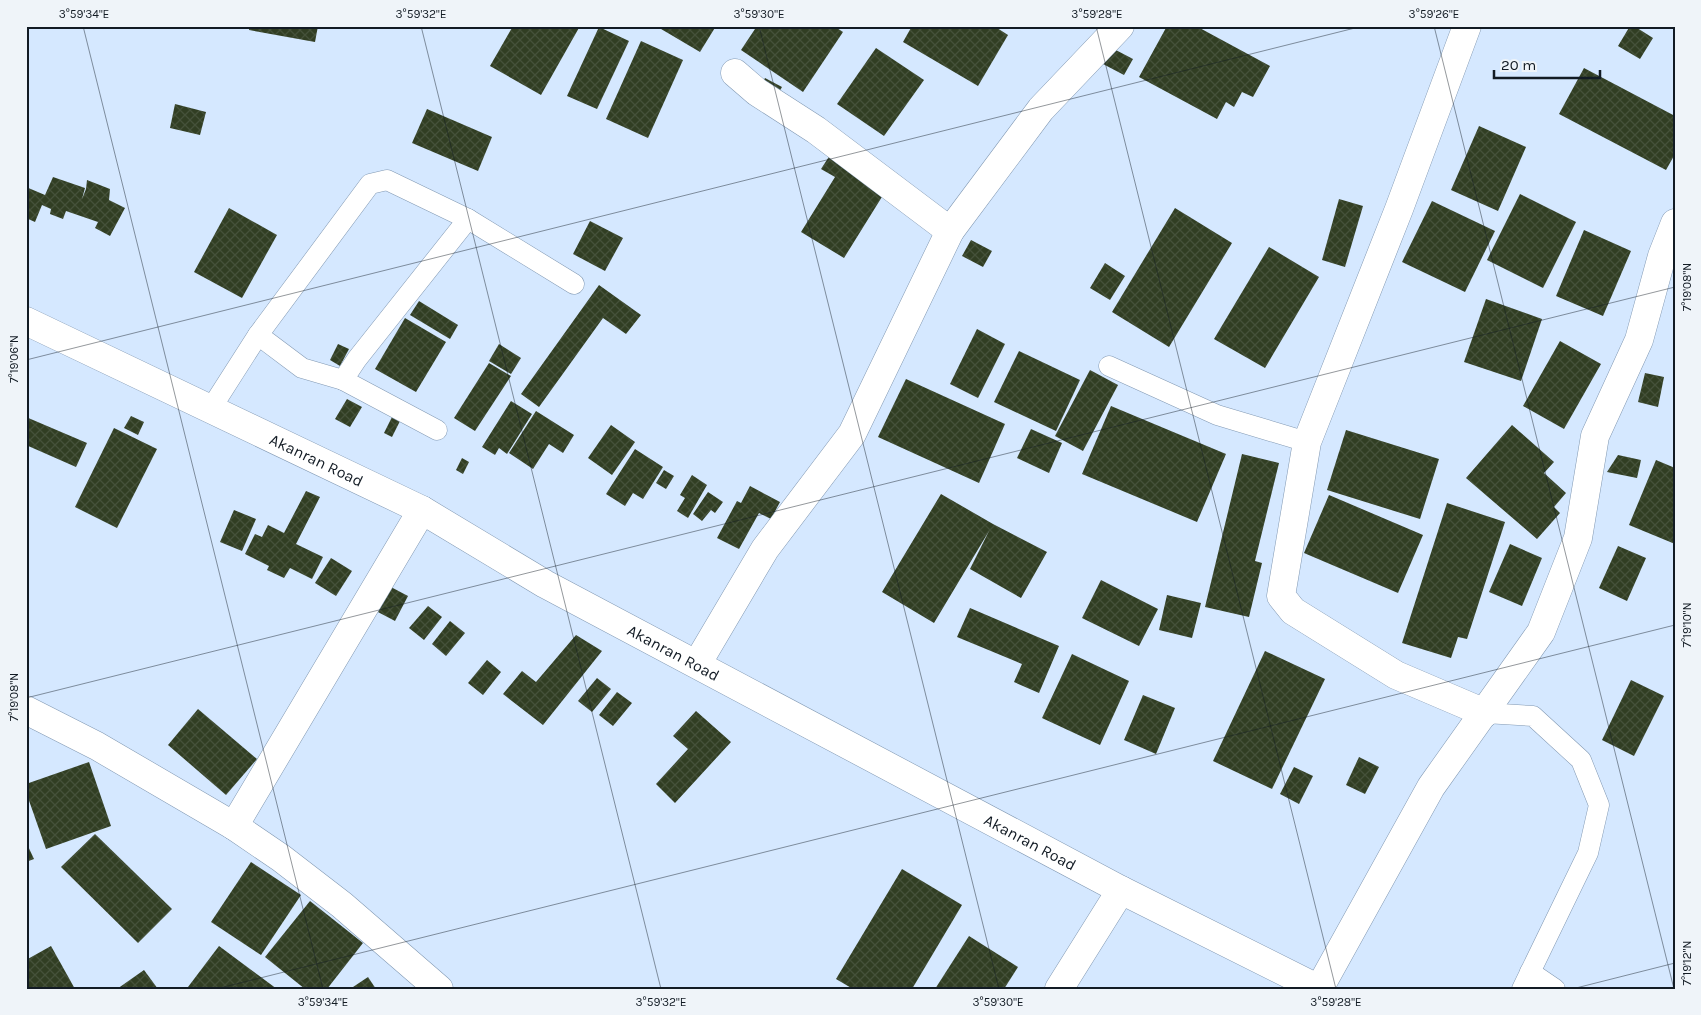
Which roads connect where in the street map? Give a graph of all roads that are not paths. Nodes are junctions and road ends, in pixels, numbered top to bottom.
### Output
1 (1120, 26) edge
2 (1467, 26) edge
3 (735, 72) dead end
4 (468, 219) junction
5 (1675, 222) edge
6 (950, 231) junction
7 (574, 284) dead end
8 (26, 321) edge
9 (258, 335) junction
10 (1109, 366) dead end
11 (343, 380) junction
12 (210, 410) junction
13 (437, 430) dead end
14 (1307, 442) junction
15 (422, 510) junction
16 (697, 664) junction
17 (26, 710) edge
18 (1485, 713) junction
19 (234, 826) junction
20 (1122, 890) junction
21 (1526, 981) edge
22 (439, 989) edge
23 (1059, 989) edge
24 (1319, 989) edge
25 (1555, 989) edge

1 - 6 street
2 - 14 street
3 - 6 street
4 - 7 lane
4 - 9 lane
4 - 11 lane
5 - 18 street
6 - 16 street
8 - 12 street, Akanran Road
9 - 11 lane
9 - 12 lane
10 - 14 lane
11 - 13 lane
12 - 15 street, Akanran Road
14 - 18 street
15 - 16 street, Akanran Road
15 - 19 street
16 - 20 street, Akanran Road
17 - 19 street
18 - 21 lane
18 - 24 street
19 - 22 street
20 - 23 street
20 - 24 street, Akanran Road
21 - 25 lane

